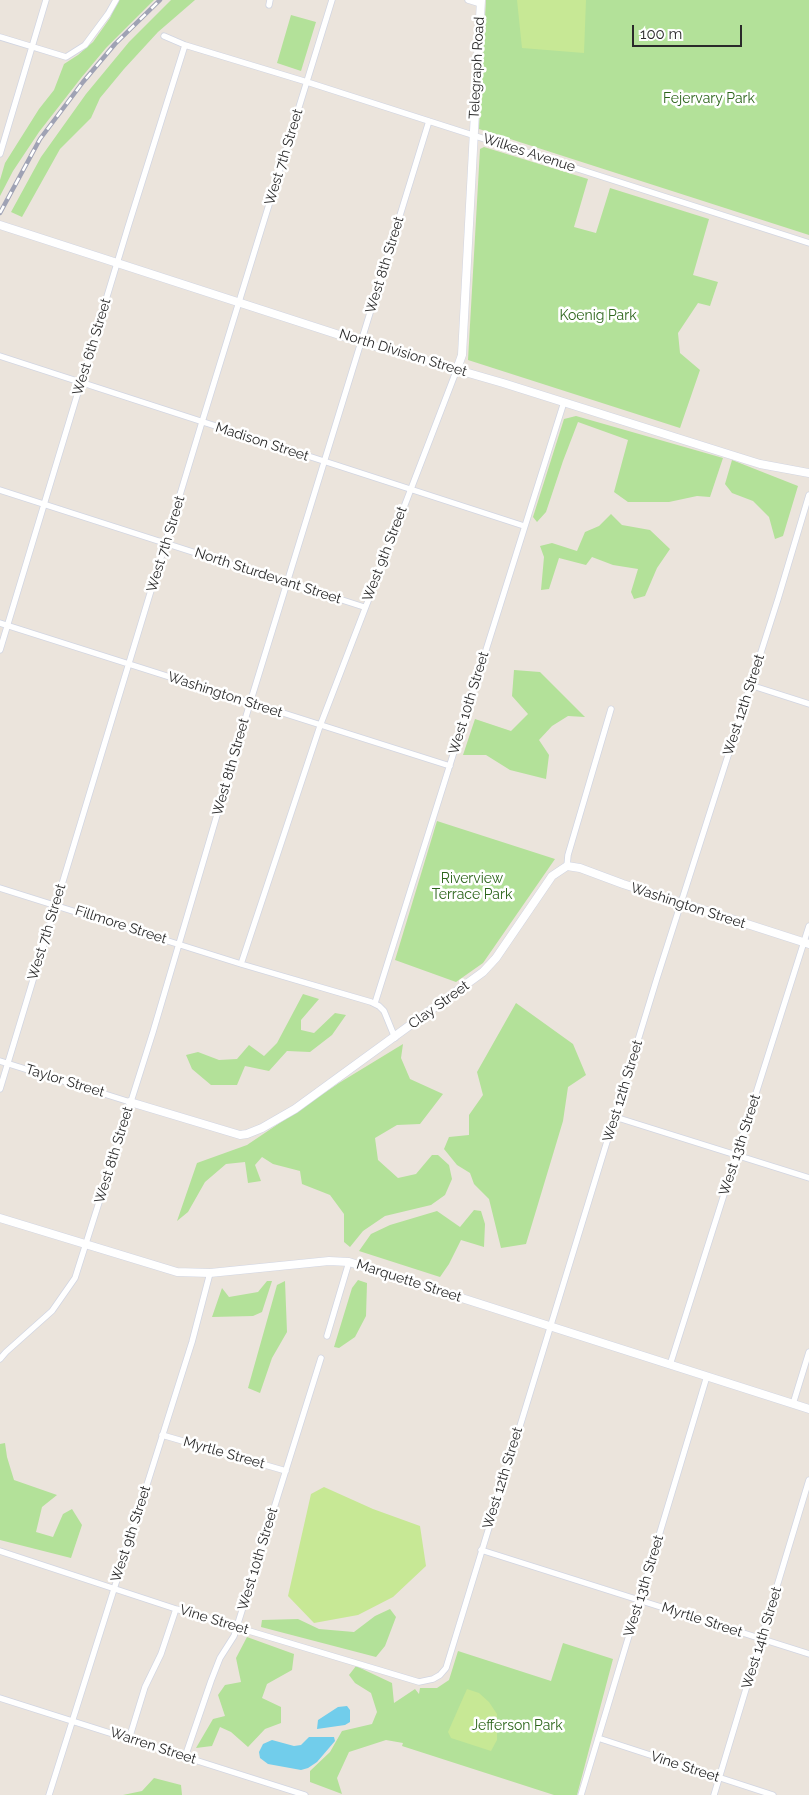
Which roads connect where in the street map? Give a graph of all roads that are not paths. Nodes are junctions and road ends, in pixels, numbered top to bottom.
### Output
1 (46, 0) edge
2 (116, 0) edge
3 (332, 0) edge
4 (468, 0) edge
5 (481, 2) edge
6 (164, 36) dead end
7 (0, 37) edge
8 (185, 45) junction
9 (32, 47) junction
10 (307, 82) junction
11 (429, 121) junction
12 (474, 135) junction
13 (0, 154) edge
14 (0, 225) edge
15 (809, 243) edge
16 (117, 262) junction
17 (239, 302) junction
18 (361, 342) junction
19 (0, 356) edge
20 (457, 369) junction
21 (81, 383) junction
22 (564, 402) junction
23 (202, 422) junction
24 (324, 462) junction
25 (809, 473) edge
26 (0, 490) edge
27 (410, 490) junction
28 (809, 495) edge
29 (44, 504) junction
30 (524, 526) junction
31 (166, 544) junction
32 (287, 583) junction
33 (364, 608) junction
34 (0, 623) edge
35 (7, 625) junction
36 (0, 650) edge
37 (130, 664) junction
38 (750, 685) junction
39 (250, 703) junction
40 (809, 704) edge
41 (611, 709) dead end
42 (320, 726) junction
43 (450, 766) junction
44 (568, 866) junction
45 (0, 888) edge
46 (682, 903) junction
47 (56, 904) junction
48 (809, 926) edge
49 (806, 943) edge
50 (179, 944) junction
51 (241, 964) junction
52 (375, 1004) junction
53 (395, 1038) junction
54 (0, 1061) edge
55 (8, 1064) junction
56 (0, 1089) edge
57 (130, 1102) junction
58 (615, 1117) junction
59 (737, 1155) junction
60 (809, 1178) edge
61 (0, 1218) edge
62 (86, 1244) junction
63 (349, 1262) junction
64 (210, 1273) junction
65 (550, 1326) junction
66 (327, 1336) dead end
67 (809, 1352) edge
68 (321, 1358) dead end
69 (0, 1359) edge
70 (670, 1364) junction
71 (707, 1376) junction
72 (793, 1404) junction
73 (809, 1409) edge
74 (162, 1435) junction
75 (286, 1472) junction
76 (809, 1480) edge
77 (481, 1550) junction
78 (0, 1551) edge
79 (113, 1589) junction
80 (639, 1600) junction
81 (176, 1609) junction
82 (236, 1627) junction
83 (761, 1639) junction
84 (809, 1654) edge
85 (429, 1681) joint
86 (0, 1698) edge
87 (72, 1721) junction
88 (598, 1738) junction
89 (129, 1739) junction
90 (185, 1757) junction
91 (719, 1778) junction
92 (49, 1795) edge
93 (305, 1795) edge
94 (581, 1795) edge
95 (714, 1795) edge
96 (772, 1795) edge

1 - 9 street
2 - 9 street
3 - 10 street, West 7th Street
4 - 5 street
5 - 12 street, Telegraph Road
6 - 8 street, Wilkes Avenue
7 - 9 street
8 - 10 street, Wilkes Avenue
8 - 16 street, West 6th Street
9 - 13 street
10 - 11 street, Wilkes Avenue
10 - 17 street, West 7th Street
11 - 12 street, Wilkes Avenue
11 - 18 street, West 8th Street
12 - 15 street, Wilkes Avenue
12 - 20 street, West 9th Street
14 - 16 street, North Division Street
16 - 17 street, North Division Street
16 - 21 street, West 6th Street
17 - 18 street, North Division Street
17 - 23 street, West 7th Street
18 - 20 street, North Division Street
18 - 24 street, West 8th Street
19 - 21 street, Madison Street
20 - 22 street, North Division Street
20 - 27 street, West 9th Street
21 - 23 street, Madison Street
21 - 29 street, West 6th Street
22 - 25 street, North Division Street
22 - 30 street, West 10th Street
23 - 24 street, Madison Street
23 - 31 street, West 7th Street
24 - 27 street, Madison Street
24 - 32 street, West 8th Street
26 - 29 street, North Sturdevant Street
27 - 30 street, Madison Street
27 - 33 street, West 9th Street
28 - 38 street, West 12th Street
29 - 31 street, North Sturdevant Street
29 - 35 street, West 6th Street
30 - 43 street, West 10th Street
31 - 32 street, North Sturdevant Street
31 - 37 street, West 7th Street
32 - 33 street, North Sturdevant Street
32 - 39 street, West 8th Street
33 - 42 street, West 9th Street
34 - 35 street, Washington Street
35 - 36 street, West 6th Street
35 - 37 street, Washington Street
37 - 39 street, Washington Street
37 - 47 street, West 7th Street
38 - 40 street
38 - 46 street, West 12th Street
39 - 42 street, Washington Street
39 - 50 street, West 8th Street
41 - 44 street
42 - 43 street, Washington Street
42 - 51 street, West 9th Street
43 - 52 street, West 10th Street
44 - 46 street, Washington Street
44 - 53 street, Clay Street
45 - 47 street, Fillmore Street
46 - 49 street, Washington Street
46 - 58 street, West 12th Street
47 - 50 street, Fillmore Street
47 - 55 street, West 7th Street
48 - 49 street, West 13th Street
49 - 59 street, West 13th Street
50 - 51 street, Fillmore Street
50 - 57 street, West 8th Street
51 - 52 street, Fillmore Street
52 - 53 street
53 - 57 street, Clay Street
54 - 55 street, Taylor Street
55 - 56 street, West 7th Street
55 - 57 street, Taylor Street
57 - 62 street, West 8th Street
58 - 59 street
58 - 65 street, West 12th Street
59 - 60 street
59 - 70 street, West 13th Street
61 - 62 street, Marquette Street
62 - 64 street, Marquette Street
62 - 69 street, West 8th Street
63 - 64 street, Marquette Street
63 - 65 street, Marquette Street
63 - 66 street
64 - 74 street, West 9th Street
65 - 70 street, Marquette Street
65 - 77 street, West 12th Street
67 - 72 street
68 - 75 street, West 10th Street
70 - 71 street, Marquette Street
71 - 72 street, Marquette Street
71 - 80 street, West 13th Street
72 - 73 street, Marquette Street
74 - 75 street, Myrtle Street
74 - 79 street, West 9th Street
75 - 82 street, West 10th Street
76 - 83 street, West 14th Street
77 - 80 street, Myrtle Street
77 - 85 street, West 12th Street
78 - 79 street, Vine Street
79 - 81 street, Vine Street
79 - 87 street, West 9th Street
80 - 83 street, Myrtle Street
80 - 88 street, West 13th Street
81 - 82 street, Vine Street
81 - 89 street
82 - 85 street, Vine Street
82 - 90 street, West 10th Street
83 - 84 street, Myrtle Street
83 - 91 street, West 14th Street
86 - 87 street, Warren Street
87 - 89 street, Warren Street
87 - 92 street, West 9th Street
88 - 91 street, Vine Street
88 - 94 street, West 13th Street
89 - 90 street, Warren Street
90 - 93 street, Warren Street
91 - 95 street, West 14th Street
91 - 96 street, Vine Street

